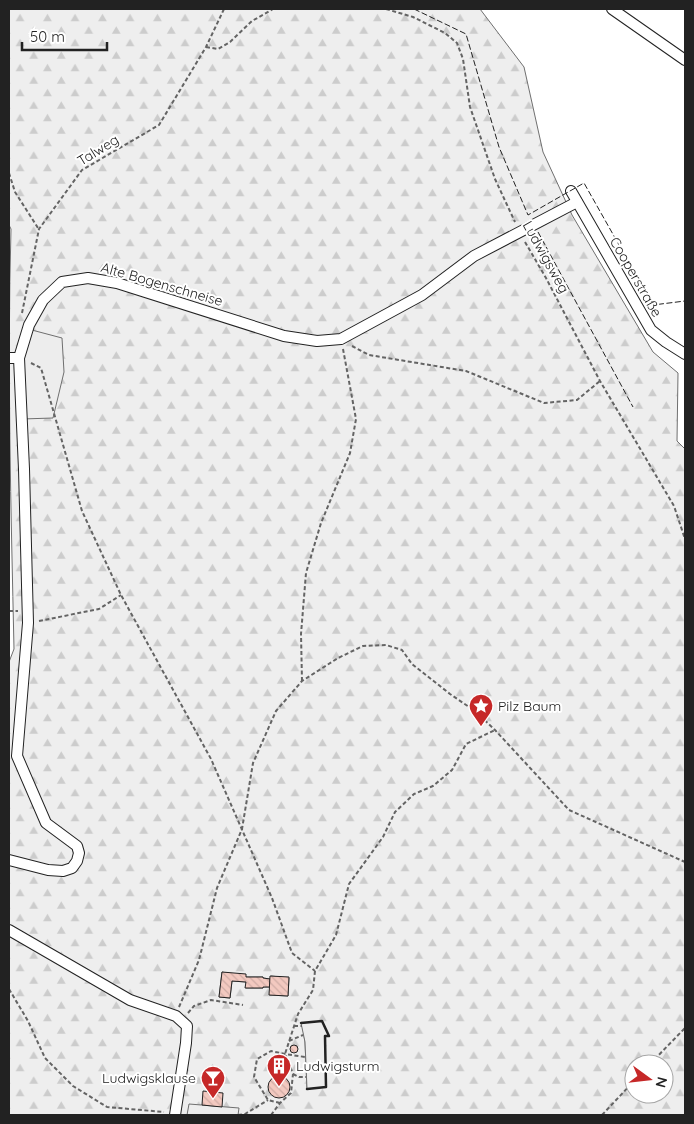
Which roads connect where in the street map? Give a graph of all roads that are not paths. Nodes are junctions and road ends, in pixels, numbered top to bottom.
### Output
1 (612, 9) edge
2 (685, 60) edge
3 (571, 191) dead end
4 (577, 202) junction
5 (685, 354) edge
6 (14, 358) edge
7 (9, 860) edge
8 (9, 930) edge
9 (175, 1114) edge

1 - 2 street
3 - 4 street, Cooperstraße
4 - 5 street, Cooperstraße
4 - 6 street, Alte Bogenschneise
6 - 7 street, Alte Bogenschneise
8 - 9 street

